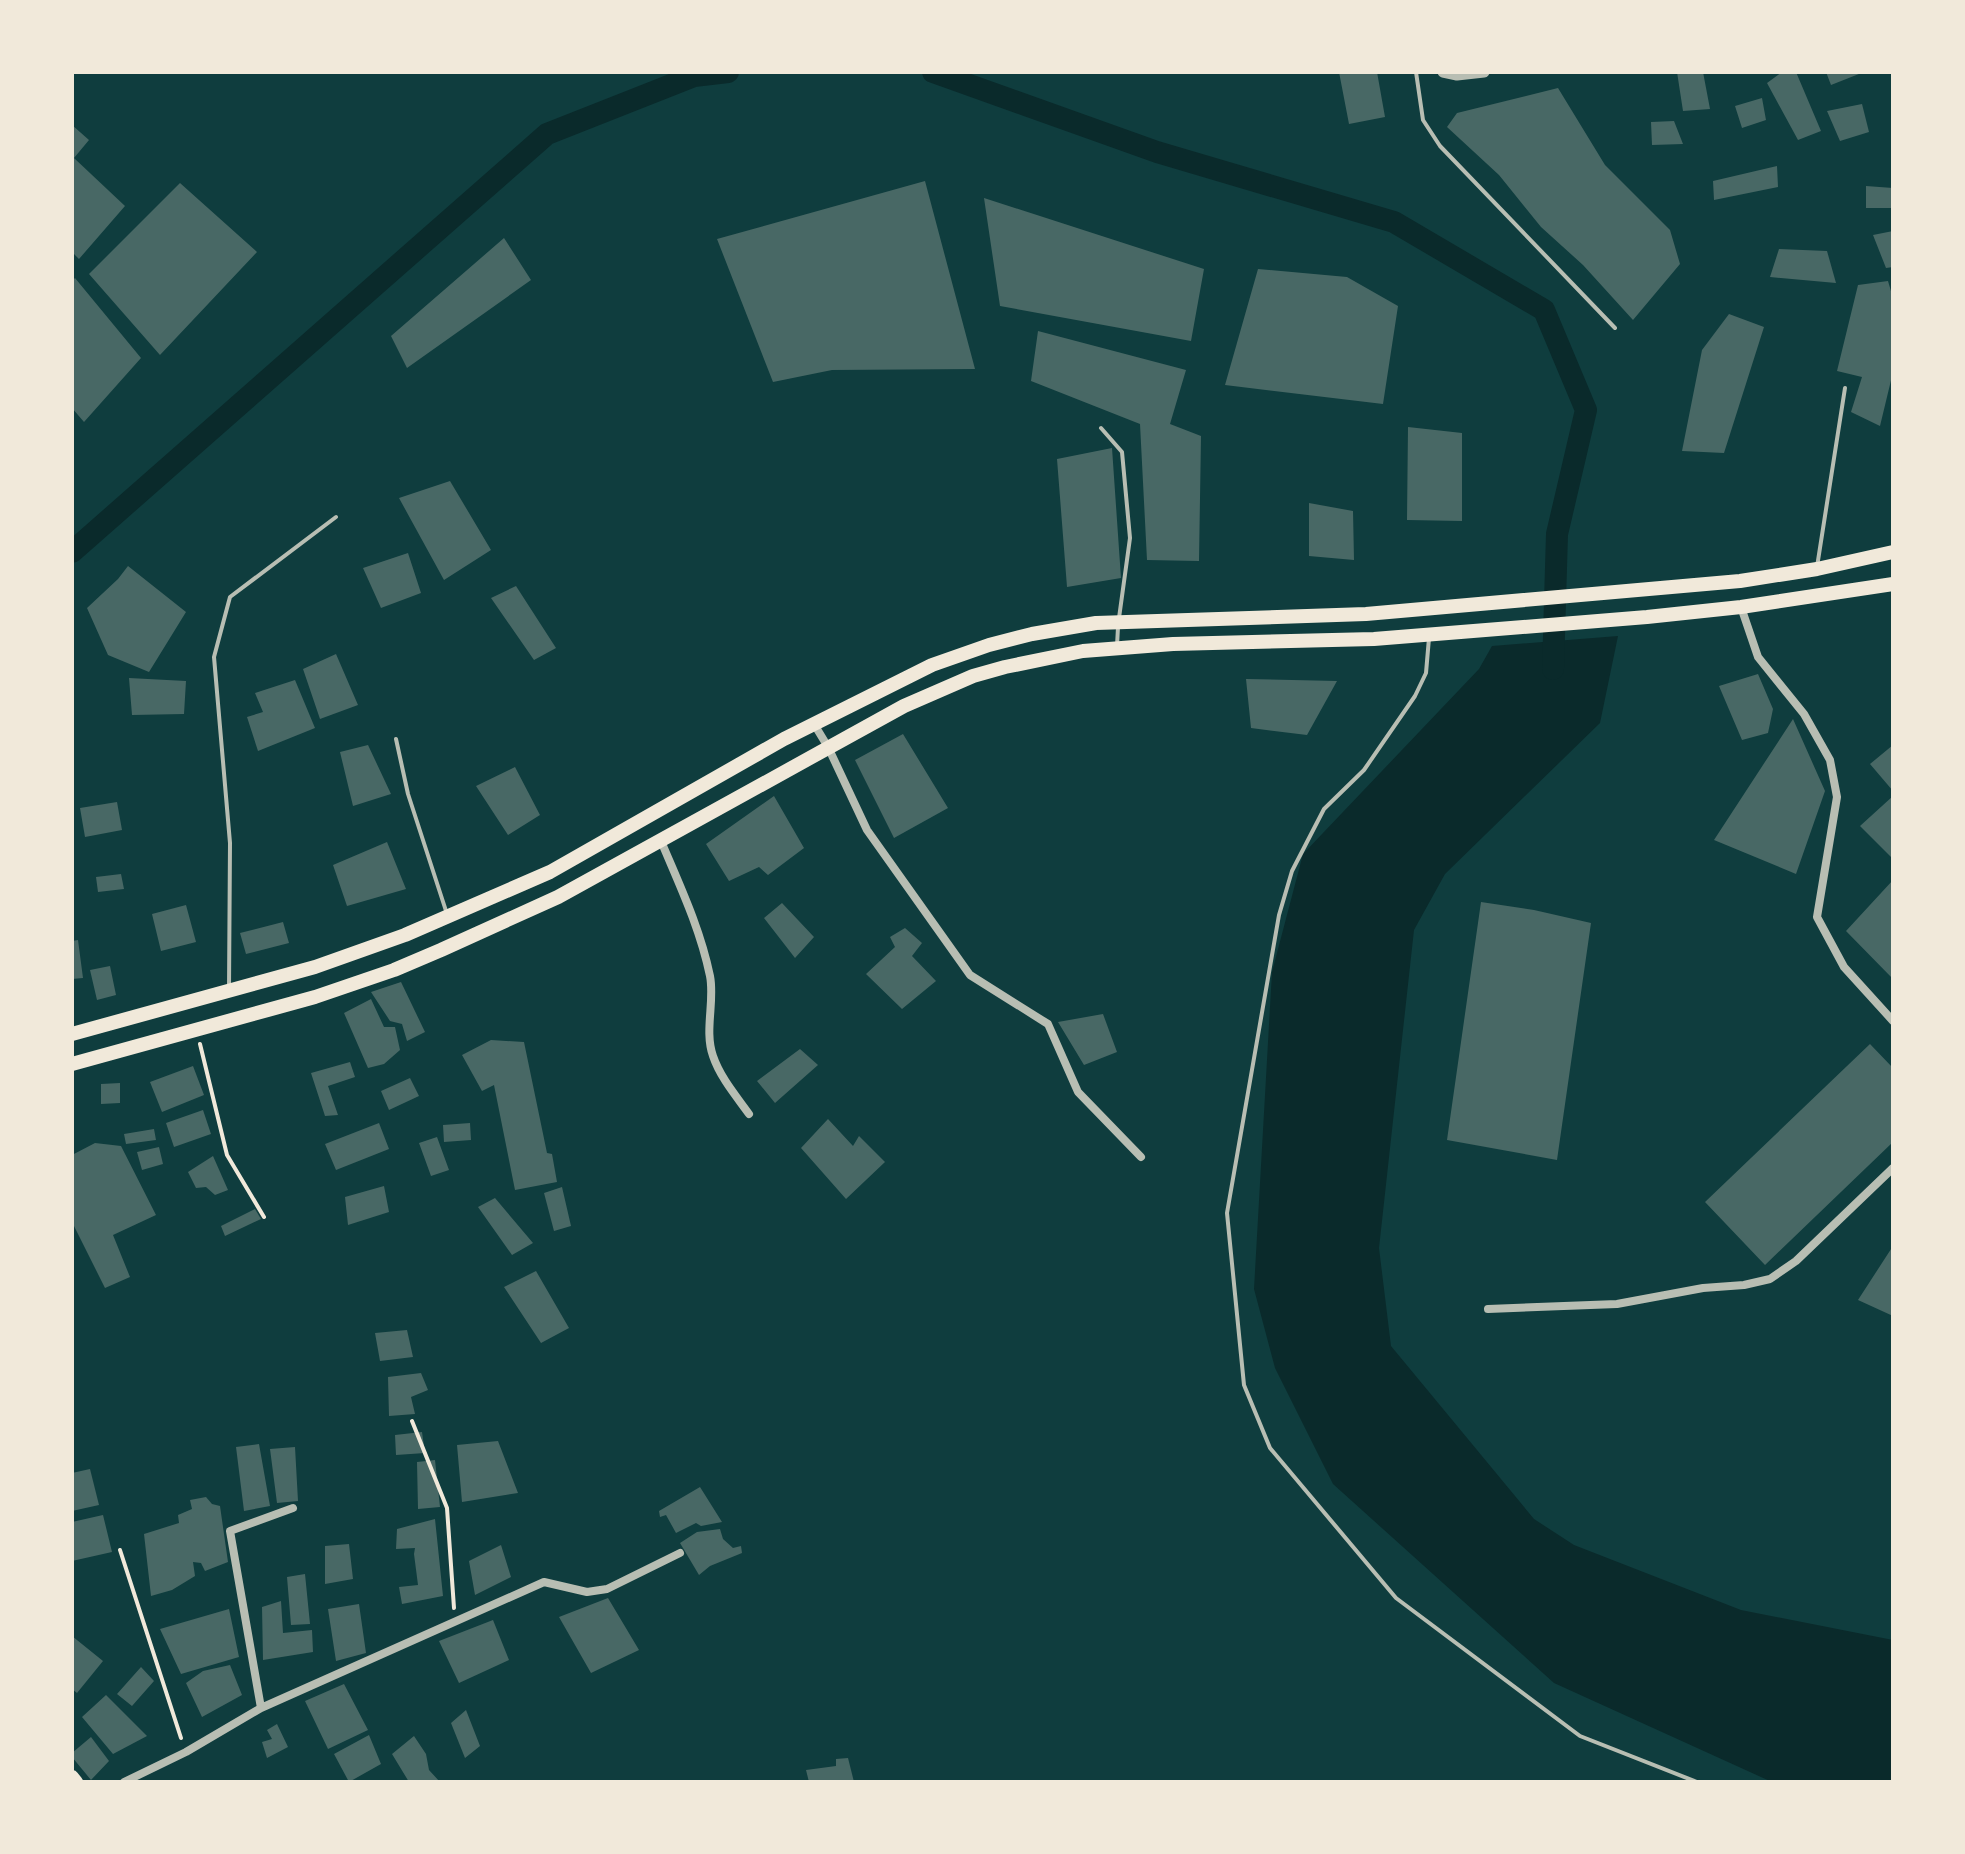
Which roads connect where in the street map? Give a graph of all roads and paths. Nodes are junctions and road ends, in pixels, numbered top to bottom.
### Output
1 (1416, 72) edge
2 (1443, 72) edge
3 (1484, 72) edge
4 (1615, 328) dead end
5 (1845, 388) dead end
6 (1101, 428) dead end
7 (336, 517) dead end
8 (1893, 552) edge
9 (1817, 569) junction
10 (1893, 584) edge
11 (1741, 607) junction
12 (1119, 622) junction
13 (1429, 634) junction
14 (1117, 648) junction
15 (814, 724) junction
16 (396, 739) dead end
17 (828, 747) junction
18 (661, 841) junction
19 (447, 916) junction
20 (229, 993) junction
21 (1893, 1021) edge
22 (198, 1030) junction
23 (72, 1034) edge
24 (72, 1064) edge
25 (749, 1114) dead end
26 (1141, 1157) dead end
27 (1893, 1168) edge
28 (264, 1217) dead end
29 (1488, 1309) dead end
30 (412, 1421) dead end
31 (293, 1508) dead end
32 (120, 1550) dead end
33 (680, 1553) dead end
34 (455, 1621) junction
35 (261, 1708) junction
36 (186, 1752) junction
37 (72, 1777) edge
38 (76, 1782) edge
39 (124, 1782) edge
40 (1697, 1782) edge

1 - 4 lane
2 - 3 street
5 - 9 lane
6 - 12 lane
7 - 20 lane
8 - 9 main road
9 - 12 main road
10 - 11 main road
11 - 13 main road
11 - 21 street
12 - 14 lane
12 - 15 main road
13 - 14 main road
13 - 40 lane
14 - 17 main road
15 - 17 street
15 - 19 main road
16 - 19 lane
17 - 18 main road
17 - 26 street
18 - 22 main road
18 - 25 street
19 - 20 main road
20 - 23 main road
22 - 24 main road
22 - 28 path
27 - 29 street
30 - 34 path
31 - 35 street
32 - 36 path
33 - 34 street
34 - 35 street
35 - 36 street
36 - 39 street
37 - 38 main road

